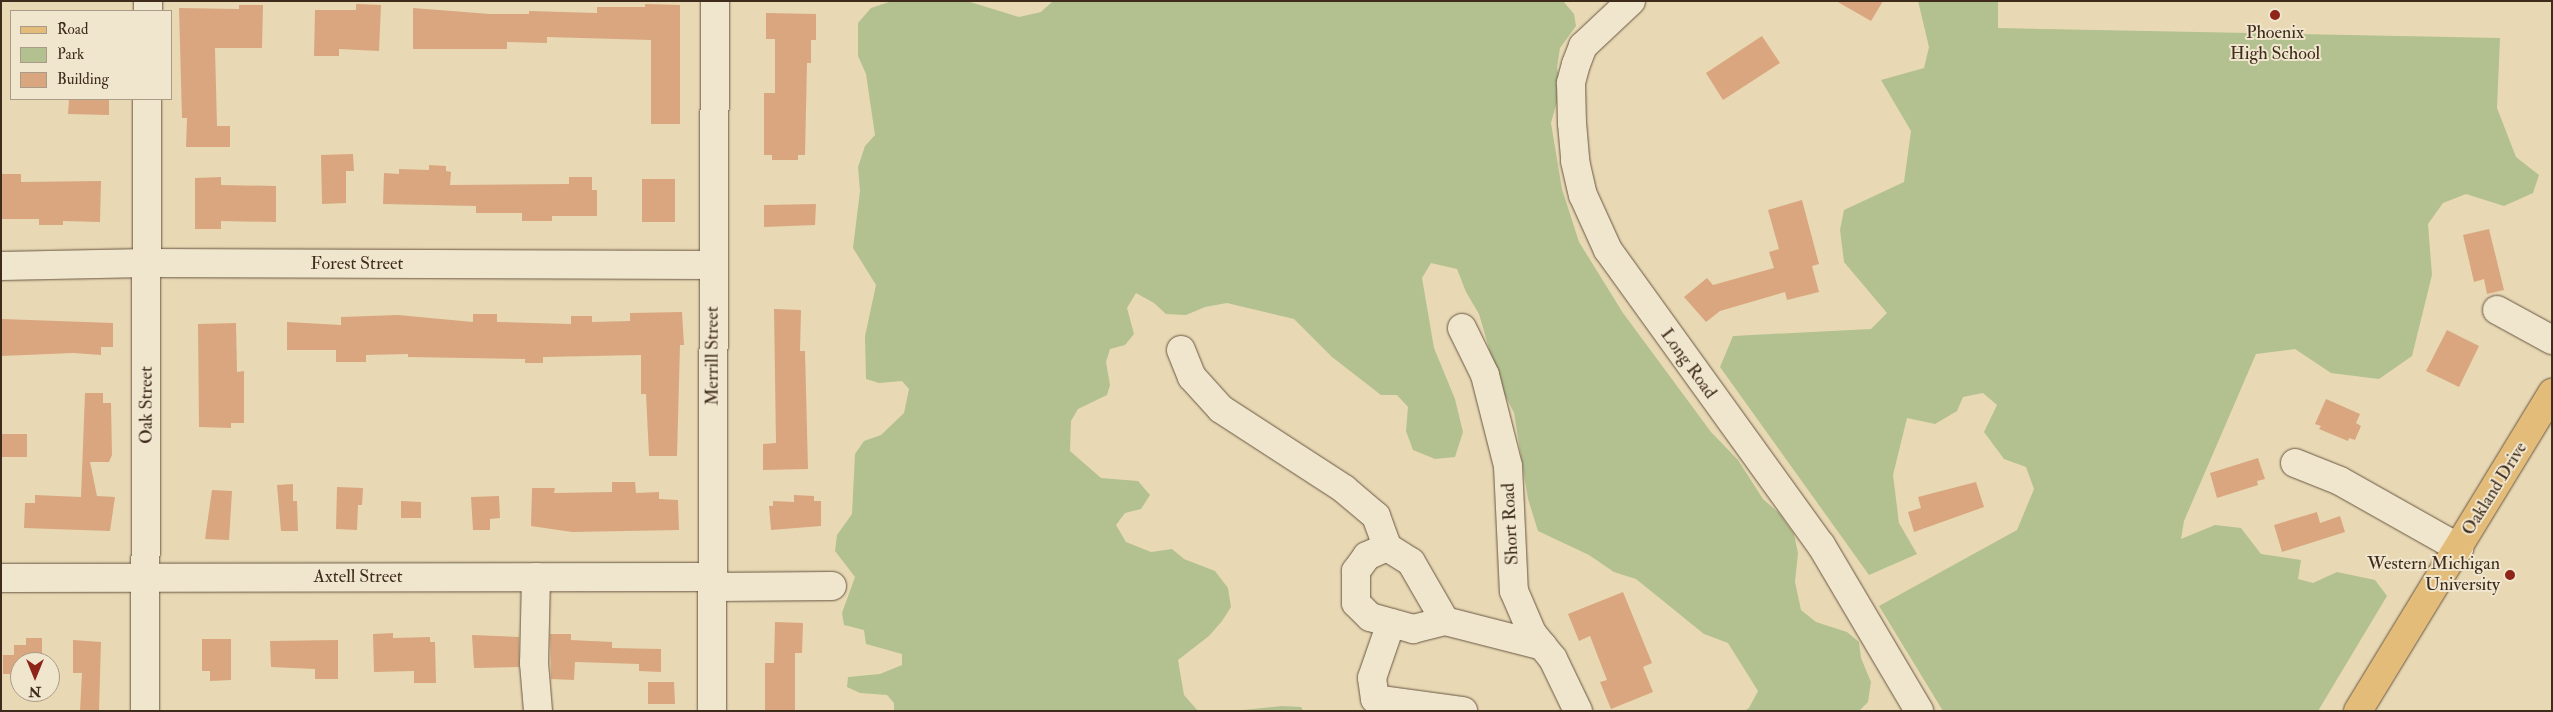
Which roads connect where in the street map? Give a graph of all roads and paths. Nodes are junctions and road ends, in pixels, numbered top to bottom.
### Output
1 (715, 1) edge
2 (1631, 1) edge
3 (147, 100) edge
4 (147, 263) junction
5 (713, 265) junction
6 (1, 266) edge
7 (2497, 310) dead end
8 (1462, 328) dead end
9 (2552, 340) edge
10 (1181, 350) dead end
11 (2552, 393) edge
12 (2295, 463) dead end
13 (1387, 547) junction
14 (2459, 548) junction
15 (536, 577) junction
16 (1, 578) edge
17 (147, 578) junction
18 (714, 582) junction
19 (832, 586) dead end
20 (1445, 621) junction
21 (1390, 623) junction
22 (1543, 646) junction
23 (145, 711) edge
24 (538, 711) edge
25 (712, 711) edge
26 (1463, 711) edge
27 (1578, 711) edge
28 (1919, 711) edge
29 (2358, 711) edge

1 - 5 street, Merrill Street
2 - 28 street, Long Road
3 - 4 street, Oak Street
4 - 5 street, Forest Street
4 - 6 street, Forest Street
4 - 17 street, Oak Street
5 - 18 street, Merrill Street
7 - 9 street
8 - 22 street, Short Road
10 - 13 street
11 - 14 main road, Oakland Drive
12 - 14 street
13 - 20 street
13 - 21 street
14 - 29 main road, Oakland Drive
15 - 17 street, Axtell Street
15 - 18 street, Axtell Street
15 - 24 street
16 - 17 street, Axtell Street
17 - 23 street, Oak Street
18 - 19 street, Axtell Street
18 - 25 street, Merrill Street
20 - 21 street
20 - 22 street
21 - 26 street
22 - 27 street, Short Road

